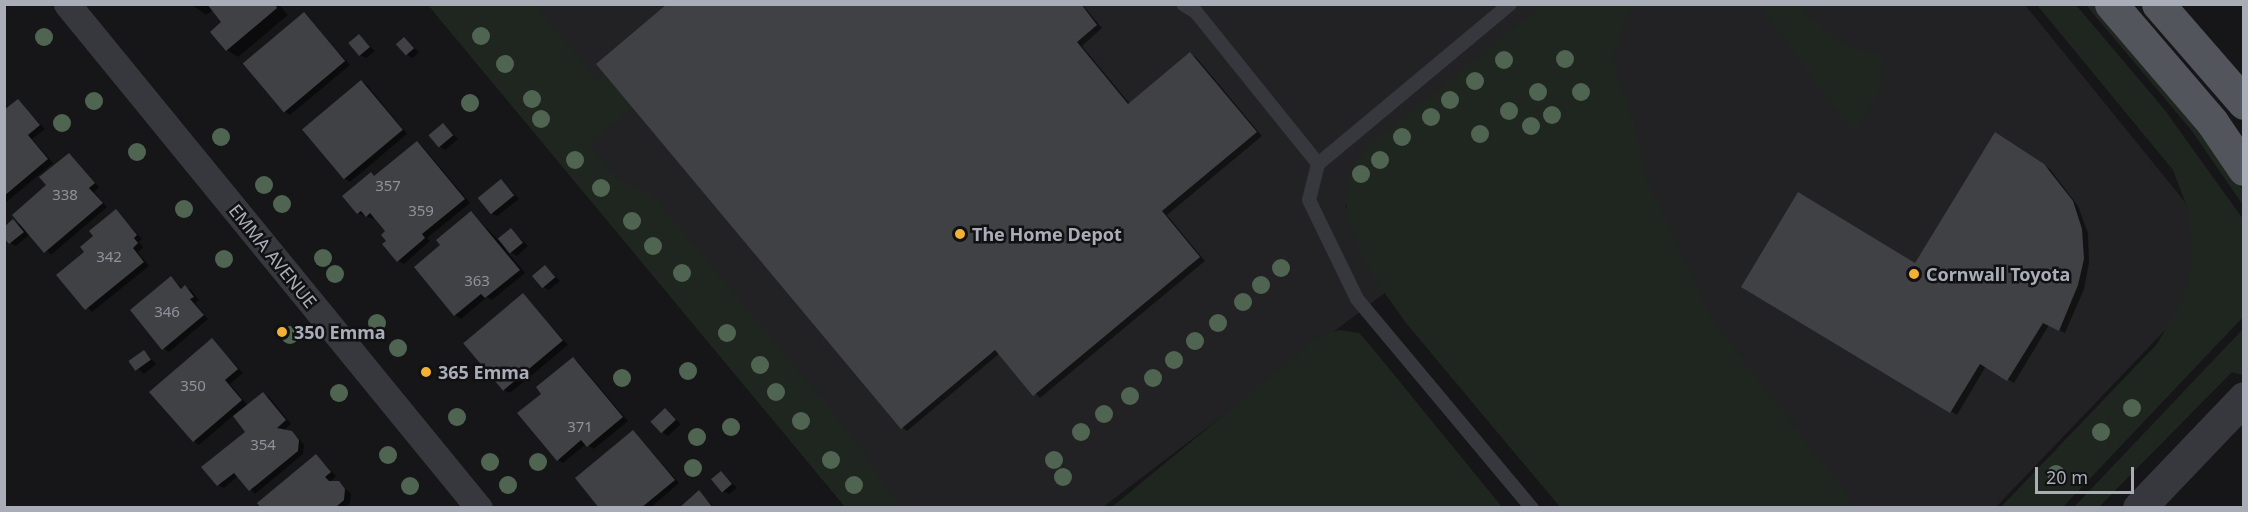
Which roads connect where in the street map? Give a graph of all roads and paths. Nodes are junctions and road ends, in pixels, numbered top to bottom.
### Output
1 (67, 4) edge
2 (1183, 4) edge
3 (1510, 4) edge
4 (2111, 4) edge
5 (2158, 4) edge
6 (2244, 103) edge
7 (1318, 164) junction
8 (2244, 168) edge
9 (2244, 398) edge
10 (479, 507) edge
11 (1532, 507) edge
12 (2139, 507) edge

1 - 10 street, EMMA AVENUE
2 - 7 lane
3 - 7 lane
4 - 8 main road
5 - 6 main road
7 - 11 lane
9 - 12 street

